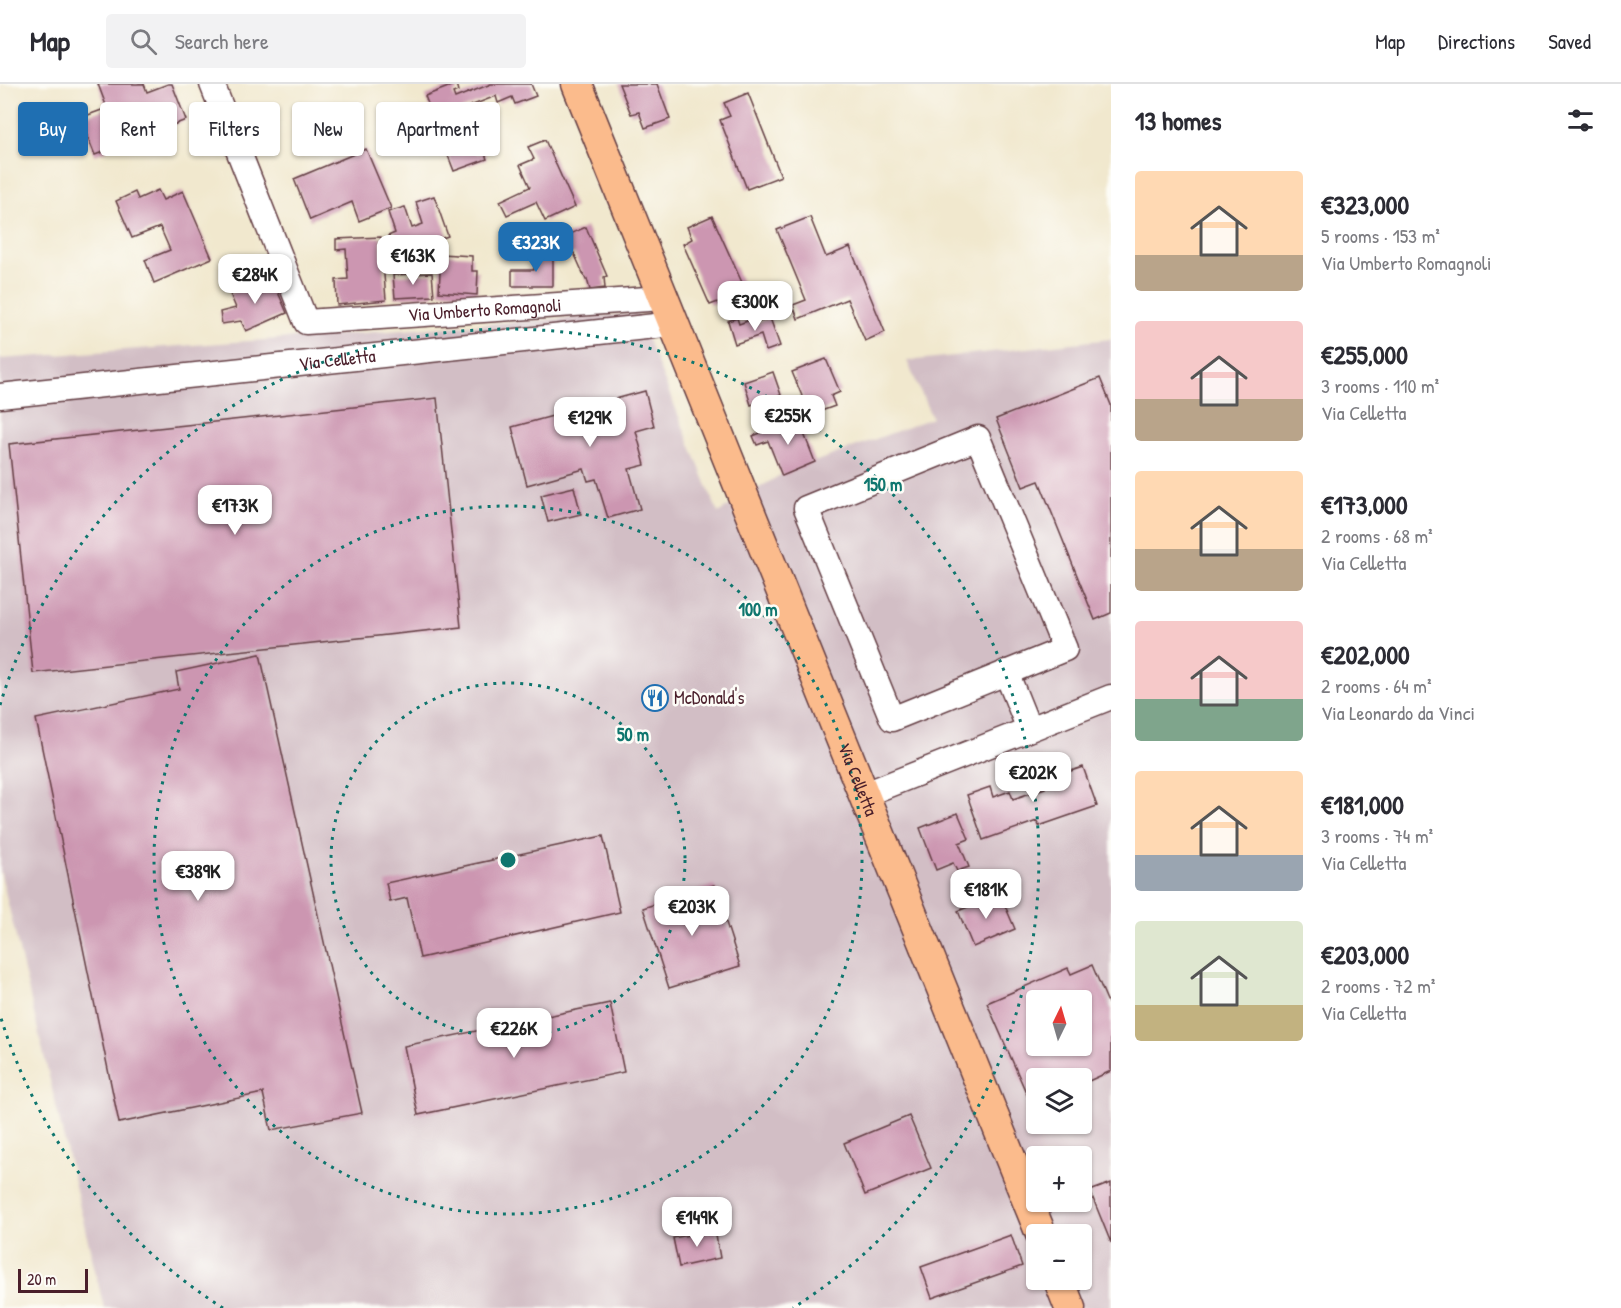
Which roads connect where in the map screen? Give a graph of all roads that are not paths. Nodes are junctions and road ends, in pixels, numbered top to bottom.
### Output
1 (212, 84) edge
2 (577, 84) edge
3 (668, 311) junction
4 (0, 396) edge
5 (1006, 672) junction
6 (1111, 697) edge
7 (1029, 729) junction
8 (863, 795) junction
9 (1037, 1224) edge
10 (1063, 1290) edge
11 (1070, 1308) edge

1 - 3 street, Via Umberto Romagnoli
2 - 3 main road, Via Celletta
3 - 4 street, Via Celletta
3 - 8 main road, Via Celletta
5 - 5 street
5 - 7 street
6 - 7 street
7 - 8 street
8 - 9 main road, Via Celletta
10 - 11 main road

